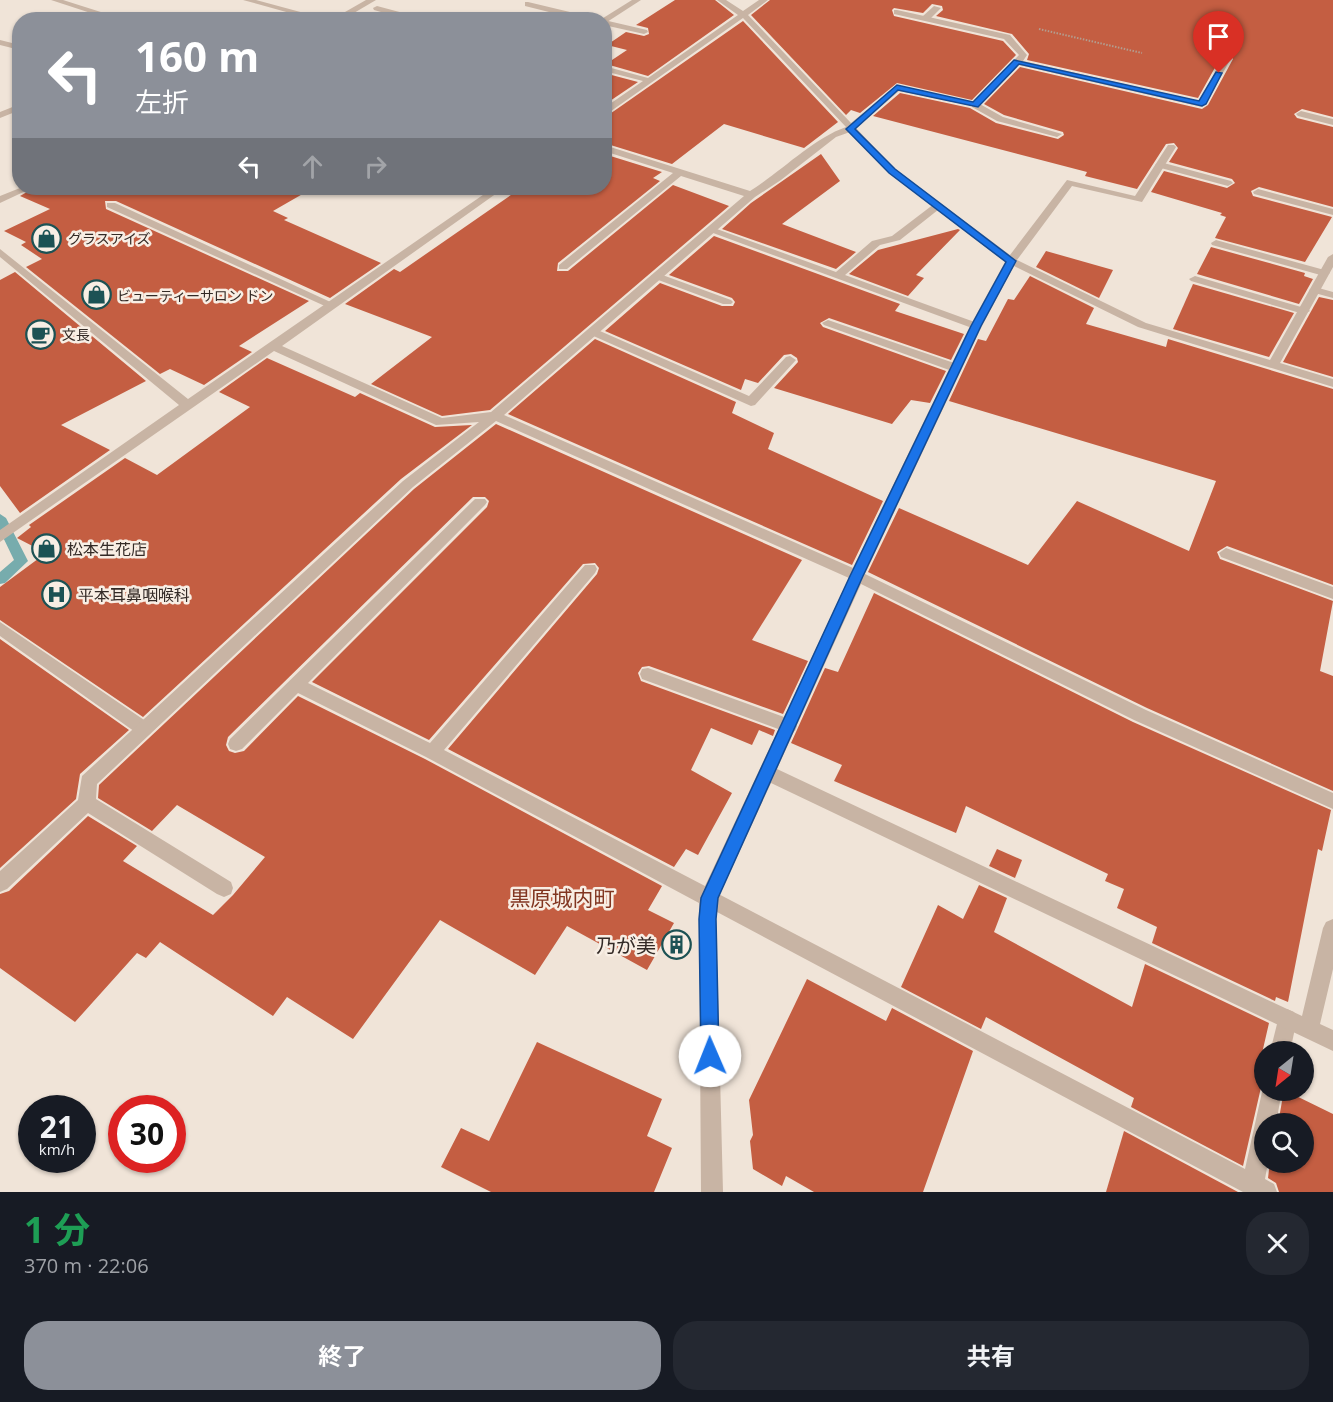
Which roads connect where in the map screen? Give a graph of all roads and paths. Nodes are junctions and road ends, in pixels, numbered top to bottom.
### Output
1 (55, 0) edge
2 (247, 0) edge
3 (372, 0) edge
4 (637, 0) edge
5 (721, 0) edge
6 (764, 0) edge
7 (528, 4) dead end
8 (937, 8) dead end
9 (378, 9) dead end
10 (95, 12) edge
11 (294, 12) edge
12 (350, 12) edge
13 (388, 12) edge
14 (560, 12) edge
15 (897, 12) dead end
16 (744, 15) junction
17 (612, 16) edge
18 (926, 18) junction
19 (612, 23) edge
20 (644, 32) dead end
21 (1227, 58) dead end
22 (1017, 62) junction
23 (612, 71) edge
24 (651, 81) junction
25 (975, 105) junction
26 (612, 108) edge
27 (1301, 114) dead end
28 (1333, 122) edge
29 (850, 129) junction
30 (1057, 134) dead end
31 (1170, 147) dead end
32 (612, 151) edge
33 (1160, 165) junction
34 (680, 172) junction
35 (1228, 183) dead end
36 (1258, 192) dead end
37 (489, 195) edge
38 (751, 195) junction
39 (111, 205) dead end
40 (938, 206) junction
41 (1333, 212) edge
42 (710, 230) junction
43 (1216, 243) dead end
44 (0, 252) edge
45 (1333, 257) edge
46 (1011, 261) junction
47 (563, 267) dead end
48 (1324, 273) junction
49 (657, 276) junction
50 (837, 276) junction
51 (1195, 279) dead end
52 (1315, 290) junction
53 (1333, 296) edge
54 (728, 302) dead end
55 (331, 305) junction
56 (1304, 311) junction
57 (828, 322) dead end
58 (976, 326) junction
59 (593, 332) junction
60 (273, 346) junction
61 (790, 360) dead end
62 (1273, 365) junction
63 (956, 368) junction
64 (1333, 383) edge
65 (188, 406) junction
66 (495, 416) junction
67 (480, 502) dead end
68 (0, 537) edge
69 (1226, 554) dead end
70 (590, 569) dead end
71 (857, 576) junction
72 (1333, 593) edge
73 (0, 628) edge
74 (648, 674) dead end
75 (296, 685) junction
76 (789, 726) junction
77 (144, 729) junction
78 (236, 744) dead end
79 (432, 752) junction
80 (767, 773) junction
81 (1333, 801) edge
82 (87, 802) junction
83 (0, 883) edge
84 (224, 888) dead end
85 (710, 898) junction
86 (1333, 928) edge
87 (1287, 1019) junction
88 (1309, 1029) junction
89 (1282, 1041) edge
90 (1333, 1041) edge
91 (1260, 1173) edge
92 (1259, 1188) edge
93 (712, 1192) edge

1 - 10 street
2 - 11 street
3 - 12 street
4 - 17 street
5 - 16 street
6 - 16 street
7 - 14 street
8 - 18 street
9 - 13 street
15 - 18 street
16 - 24 street
16 - 29 street
18 - 22 street
19 - 20 street
21 - 22 street
22 - 25 street
23 - 24 street
24 - 26 street
25 - 29 street
25 - 30 street
27 - 28 street
29 - 38 street
29 - 40 street
31 - 33 street
32 - 34 street
33 - 35 street
33 - 46 street
34 - 38 street
34 - 47 street
36 - 41 street
37 - 55 street
38 - 42 street
39 - 55 street
40 - 46 street
40 - 50 street
42 - 49 street
42 - 50 street
43 - 48 street
44 - 65 street
45 - 48 street
46 - 58 street
46 - 62 street
48 - 52 street
49 - 54 street
49 - 59 street
50 - 58 street
51 - 56 street
52 - 53 street
52 - 56 street
55 - 60 street
56 - 62 street
57 - 63 street
58 - 63 street
59 - 61 street
59 - 66 street
60 - 65 street
60 - 66 street
62 - 64 street
63 - 71 street
65 - 68 street
66 - 71 street
66 - 77 street
67 - 75 street
69 - 72 street
70 - 79 street
71 - 76 street
71 - 81 street
73 - 77 street
74 - 76 street
75 - 78 street
75 - 79 street
76 - 80 street
77 - 82 street
79 - 85 street
80 - 85 street
80 - 87 street
82 - 83 street
82 - 84 street
85 - 92 street
85 - 93 street
86 - 88 street
87 - 88 street
87 - 89 street
88 - 90 street
91 - 92 street

